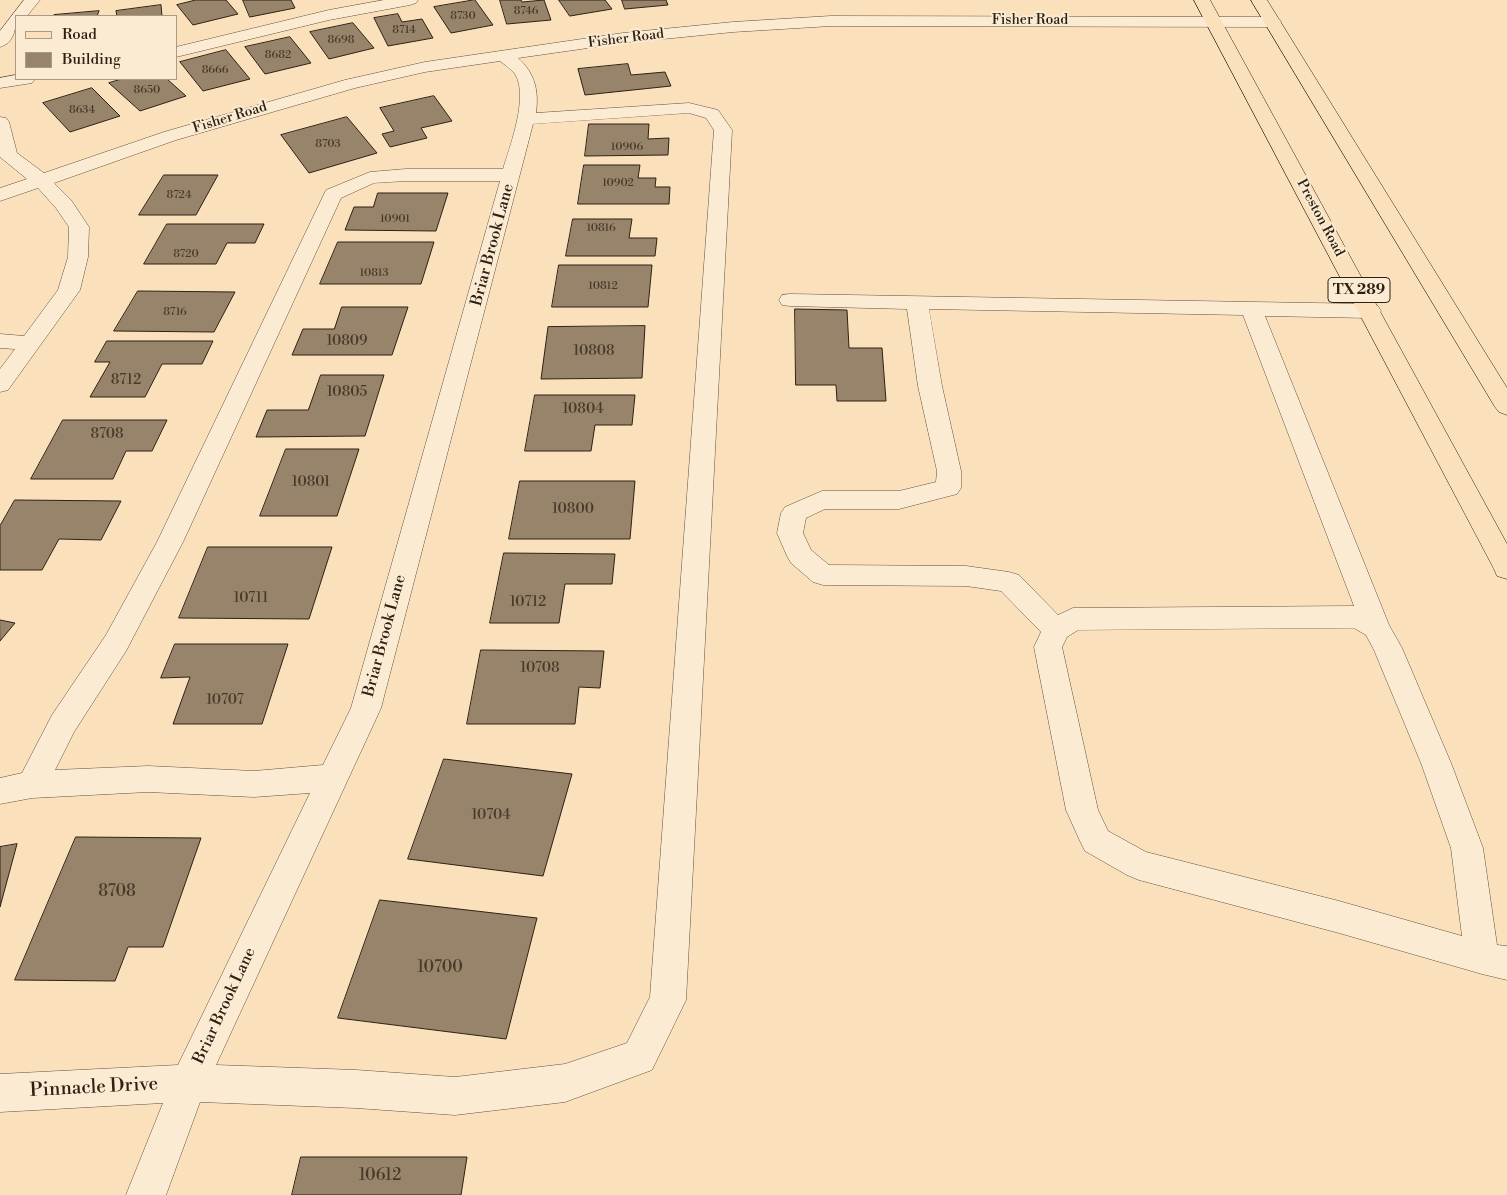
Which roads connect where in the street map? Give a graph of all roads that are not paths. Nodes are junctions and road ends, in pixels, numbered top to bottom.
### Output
1 (32, 0) edge
2 (410, 0) edge
3 (1202, 0) edge
4 (1259, 0) edge
5 (20, 15) edge
6 (15, 21) edge
7 (1214, 22) junction
8 (1273, 22) junction
9 (0, 42) edge
10 (178, 52) edge
11 (503, 55) junction
12 (20, 80) edge
13 (0, 83) edge
14 (525, 119) junction
15 (0, 122) edge
16 (512, 175) junction
17 (40, 180) junction
18 (0, 195) edge
19 (790, 300) dead end
20 (917, 304) junction
21 (1252, 310) junction
22 (1370, 311) junction
23 (0, 341) edge
24 (30, 343) junction
25 (0, 385) edge
26 (1507, 407) edge
27 (1507, 569) edge
28 (1376, 628) junction
29 (1056, 630) junction
30 (333, 778) junction
31 (32, 785) junction
32 (0, 791) edge
33 (1495, 961) edge
34 (189, 1083) junction
35 (0, 1093) edge
36 (146, 1195) edge

1 - 5 street
2 - 10 street
3 - 7 main road, Preston Road / TX 289
4 - 8 main road
6 - 9 street
7 - 8 street, Fisher Road
7 - 11 street, Fisher Road
7 - 22 main road, Preston Road / TX 289
8 - 26 main road
11 - 14 street, Briar Brook Lane
11 - 17 street, Fisher Road
12 - 13 street
14 - 16 street, Briar Brook Lane
14 - 34 street, Pinnacle Drive
15 - 17 street
16 - 30 street, Briar Brook Lane
16 - 31 street
17 - 18 street, Fisher Road
17 - 24 street
19 - 20 street
20 - 21 street
20 - 29 street
21 - 22 street
21 - 28 street
22 - 27 main road, Preston Road / TX 289
23 - 24 street
24 - 25 street
28 - 29 street
28 - 33 street
29 - 33 street
30 - 31 street
30 - 34 street, Briar Brook Lane
31 - 32 street
34 - 35 street, Pinnacle Drive
34 - 36 street, Briar Brook Lane

